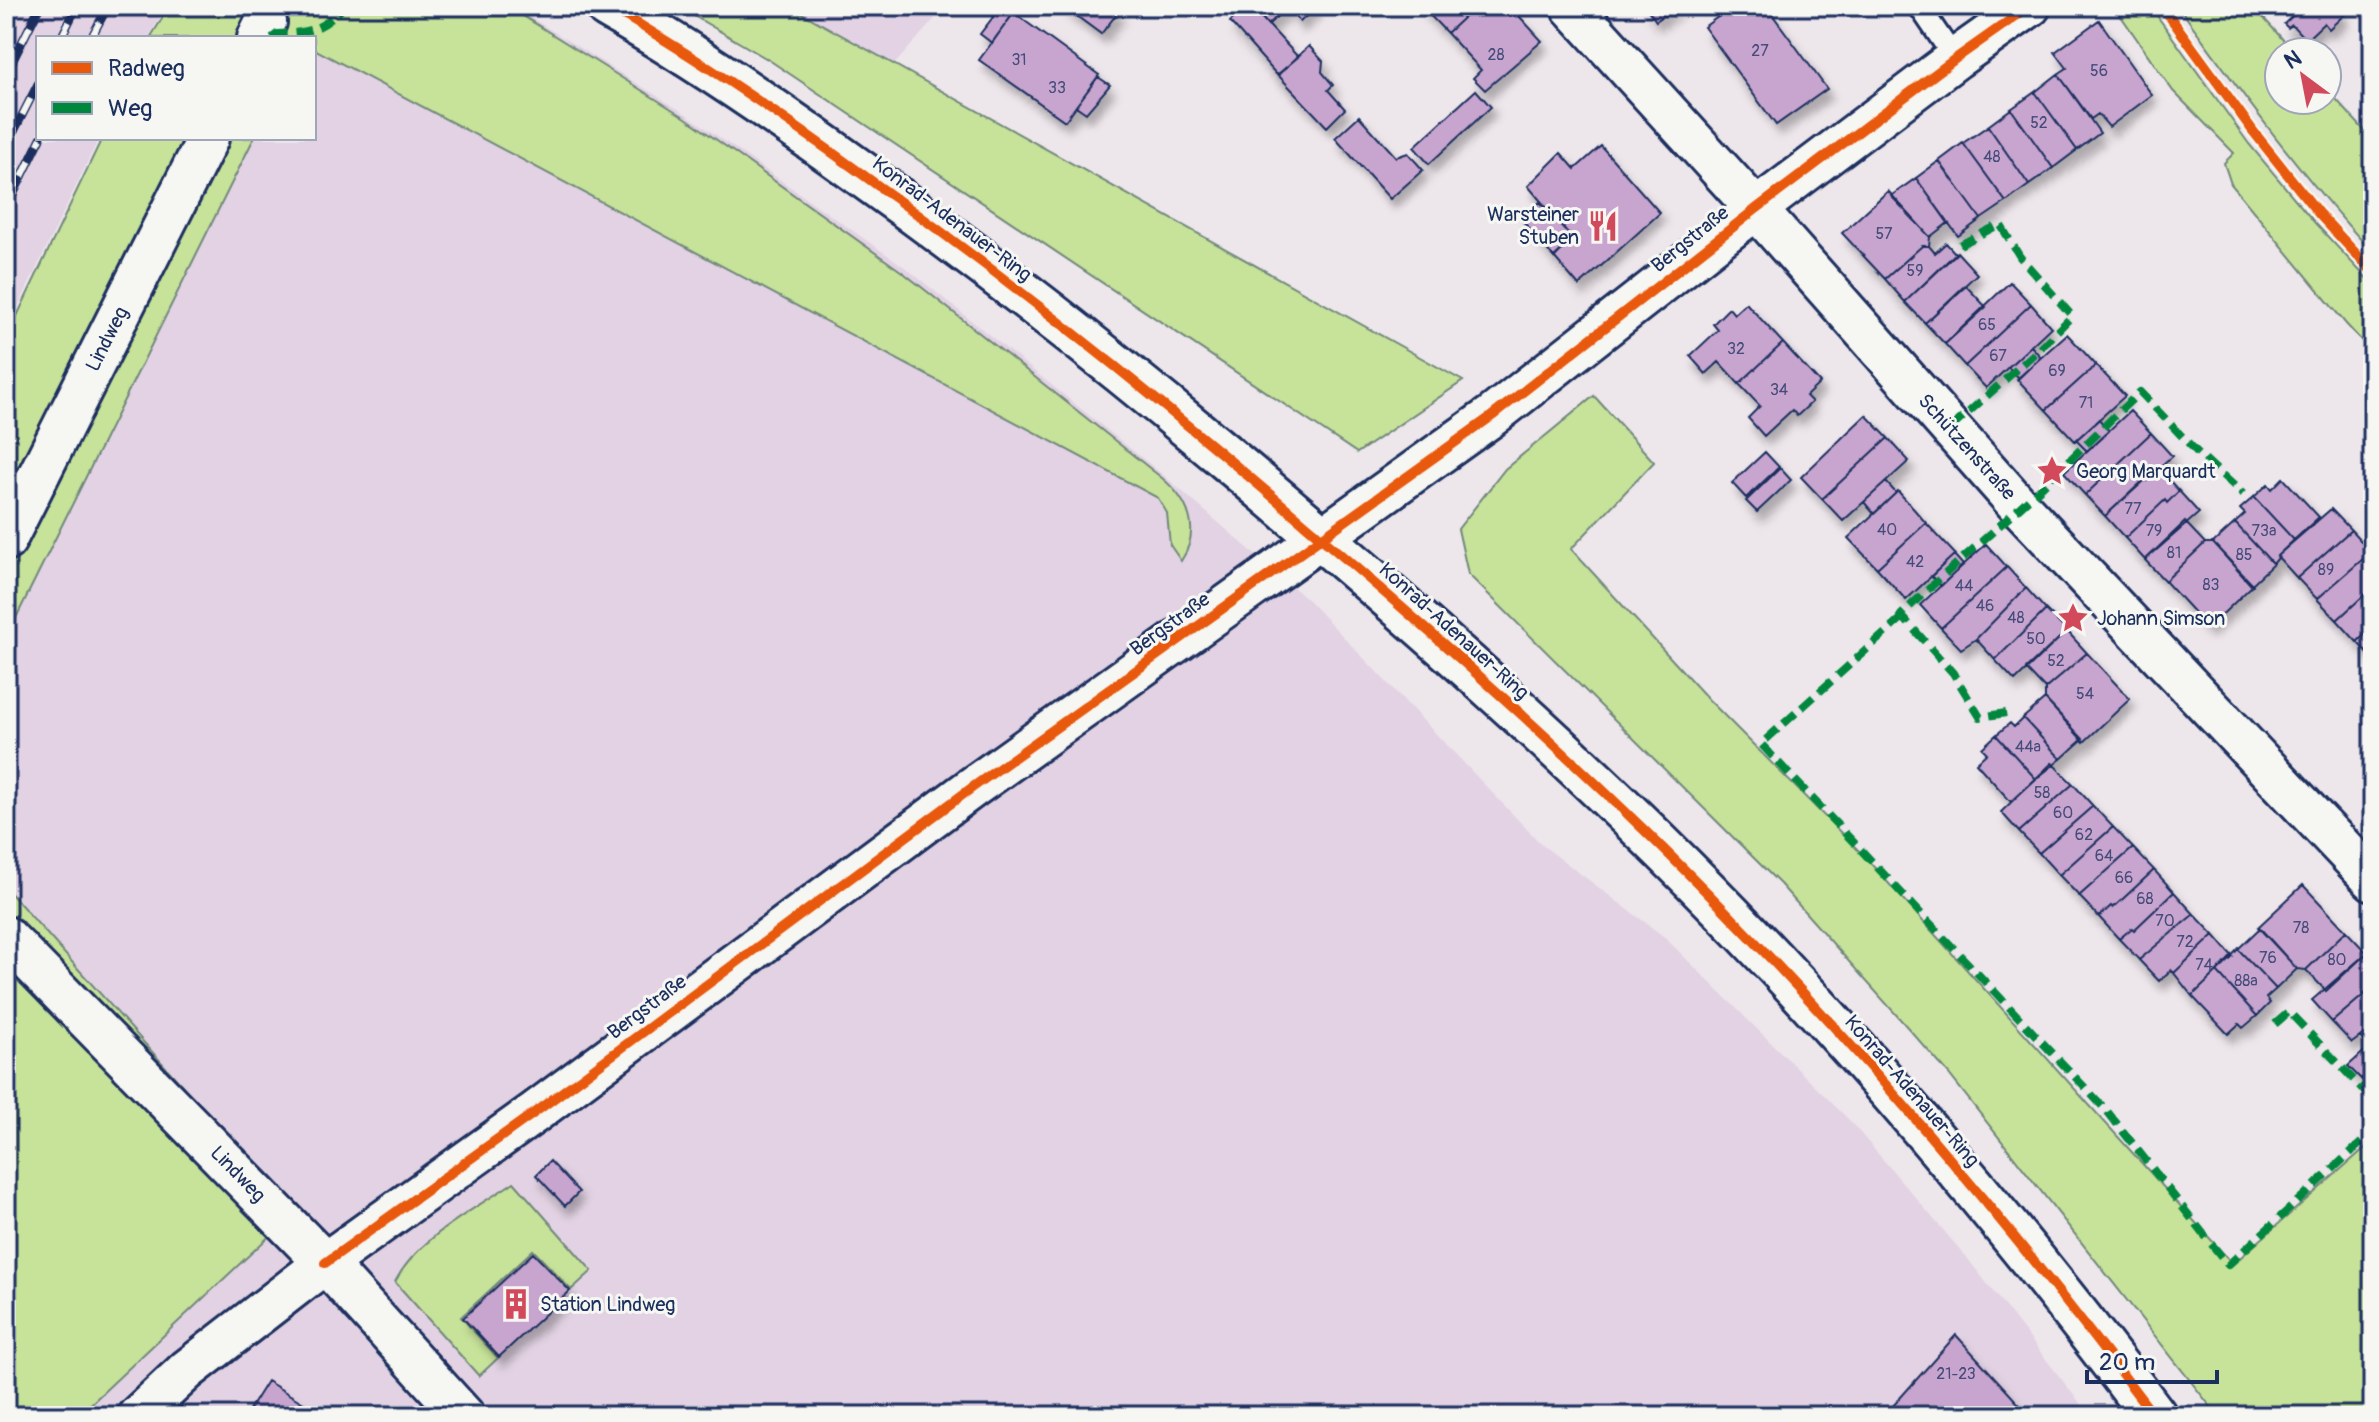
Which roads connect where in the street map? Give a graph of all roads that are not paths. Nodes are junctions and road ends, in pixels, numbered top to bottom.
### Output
1 (608, 6) edge
2 (1571, 6) edge
3 (1919, 6) edge
4 (2030, 6) edge
5 (1955, 59) junction
6 (207, 140) edge
7 (1756, 209) junction
8 (1322, 537) junction
9 (6, 540) edge
10 (2373, 880) edge
11 (6, 937) edge
12 (325, 1263) junction
13 (138, 1416) edge
14 (464, 1416) edge
15 (2154, 1416) edge

1 - 8 main road, Konrad-Adenauer-Ring
2 - 7 street, Schützenstraße
3 - 5 lane
4 - 5 street, Bergstraße
5 - 7 street, Bergstraße
6 - 9 street, Lindweg
7 - 8 street, Bergstraße
7 - 10 street, Schützenstraße
8 - 12 street, Bergstraße
8 - 15 main road, Konrad-Adenauer-Ring
11 - 12 street, Lindweg
12 - 13 street, Bergstraße
12 - 14 street, Lindweg

